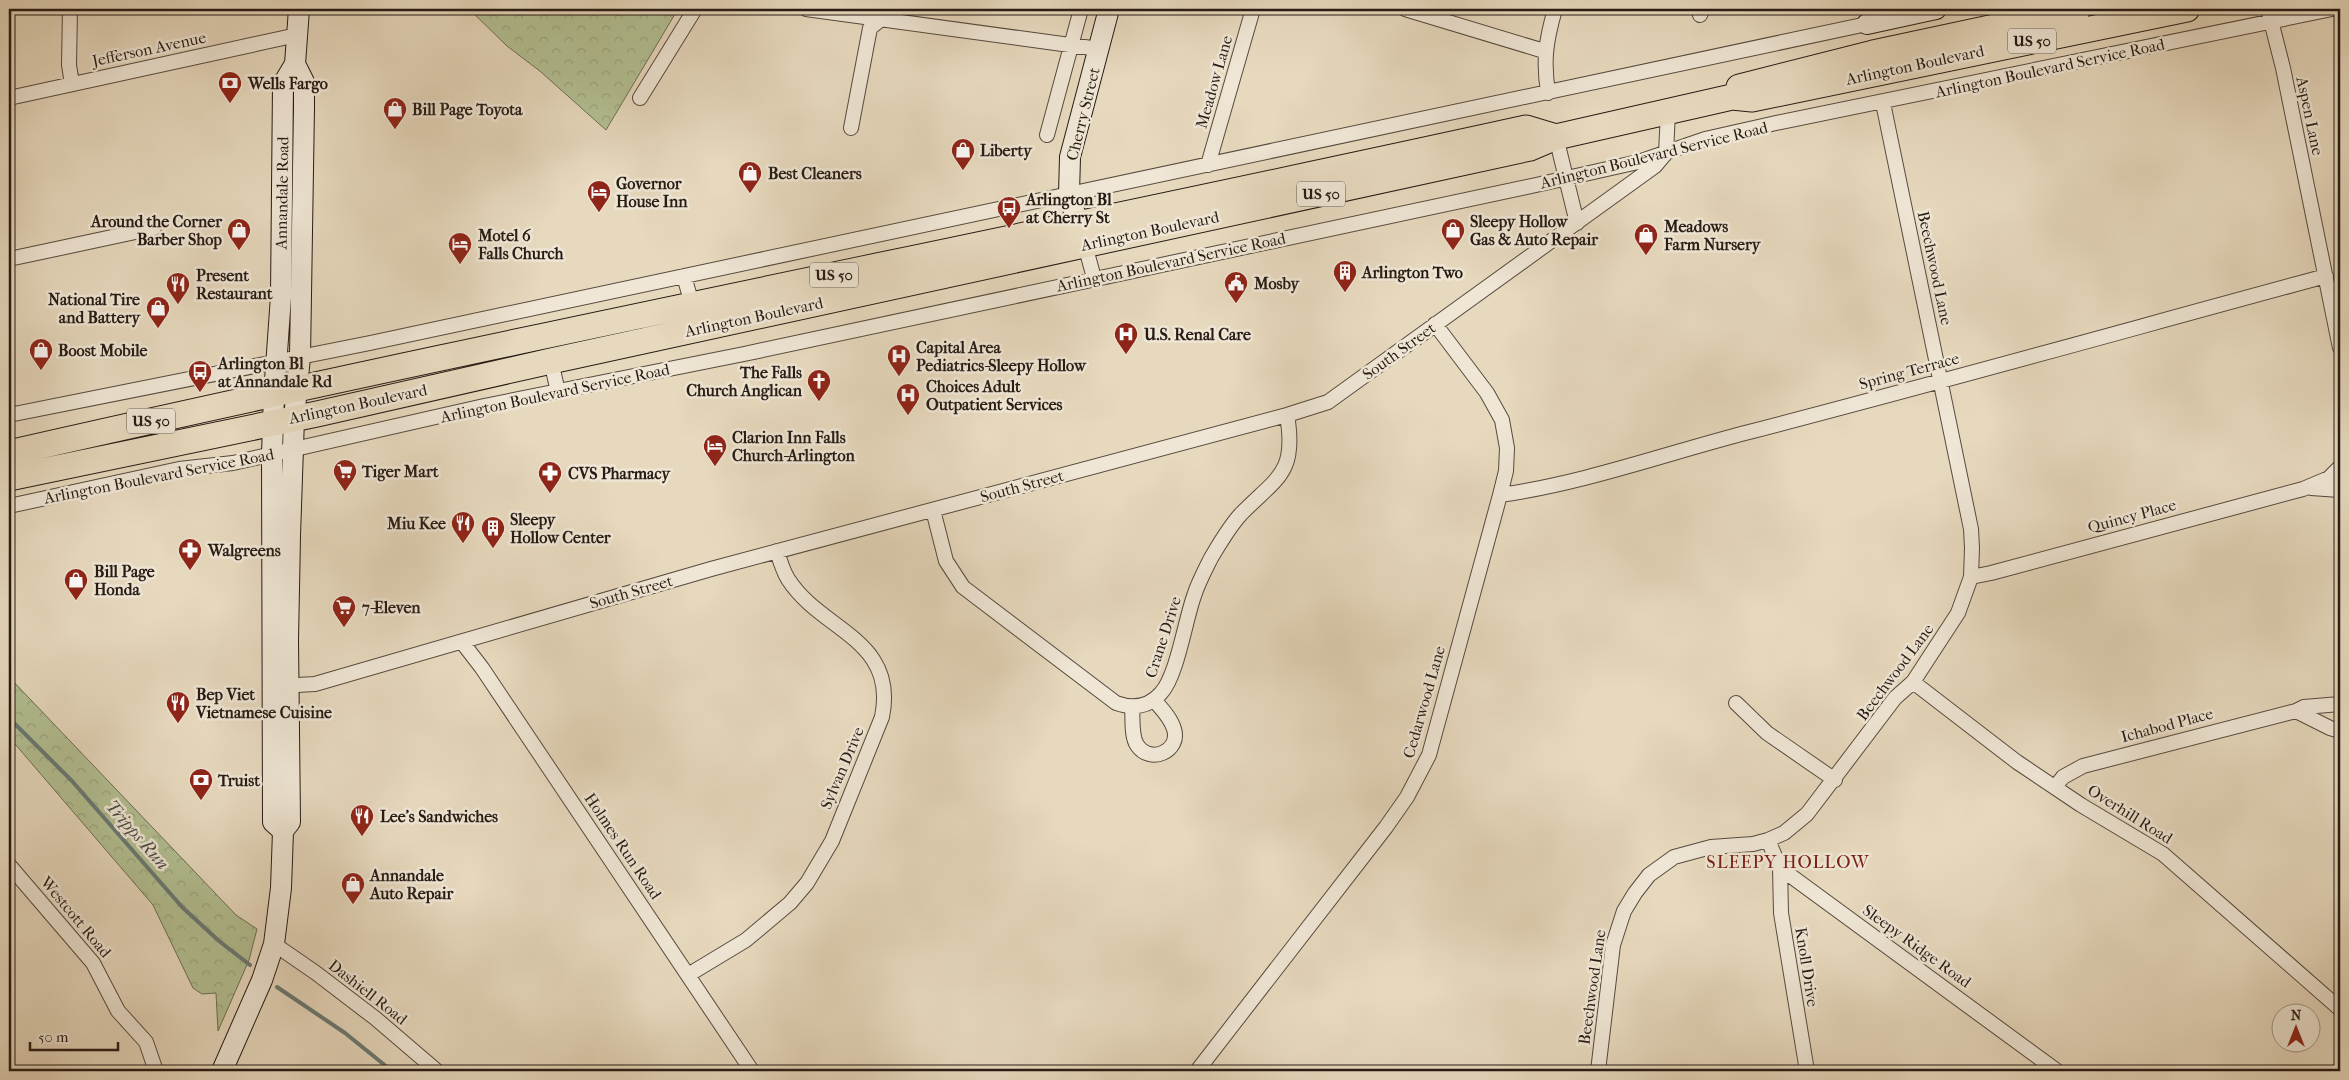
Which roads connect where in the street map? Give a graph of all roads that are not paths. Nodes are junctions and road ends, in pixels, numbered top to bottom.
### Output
1 (70, 9) edge
2 (299, 9) edge
3 (695, 9) edge
4 (806, 9) edge
5 (894, 9) edge
6 (1081, 9) edge
7 (1109, 9) edge
8 (1253, 9) edge
9 (1405, 9) edge
10 (1555, 9) edge
11 (1928, 9) edge
12 (2078, 9) edge
13 (2187, 9) edge
14 (2332, 9) edge
15 (2269, 15) edge
16 (1870, 16) edge
17 (883, 18) junction
18 (297, 35) junction
19 (1072, 45) junction
20 (1099, 49) junction
21 (1544, 50) junction
22 (1875, 63) junction
23 (295, 64) junction
24 (72, 84) junction
25 (1548, 93) junction
26 (9, 98) edge
27 (640, 98) dead end
28 (1883, 103) junction
29 (1668, 112) junction
30 (851, 128) dead end
31 (1047, 135) dead end
32 (1556, 137) junction
33 (1666, 153) junction
34 (1208, 166) junction
35 (1566, 178) junction
36 (1069, 194) junction
37 (1577, 223) junction
38 (154, 228) dead end
39 (1081, 235) junction
40 (9, 259) edge
41 (684, 276) junction
42 (2326, 276) junction
43 (1094, 278) junction
44 (692, 304) junction
45 (1435, 324) junction
46 (2340, 348) edge
47 (300, 357) junction
48 (277, 361) junction
49 (551, 361) junction
50 (1940, 382) junction
51 (285, 392) junction
52 (558, 392) junction
53 (9, 415) edge
54 (1286, 415) junction
55 (284, 420) junction
56 (293, 449) junction
57 (9, 453) edge
58 (272, 454) junction
59 (2340, 467) edge
60 (9, 478) edge
61 (2303, 489) junction
62 (2340, 490) edge
63 (1500, 495) junction
64 (9, 506) edge
65 (933, 510) junction
66 (777, 551) junction
67 (1971, 577) junction
68 (462, 642) junction
69 (1913, 682) junction
70 (280, 686) junction
71 (1154, 700) junction
72 (1736, 703) dead end
73 (2340, 704) edge
74 (1132, 707) junction
75 (2296, 711) junction
76 (2340, 731) edge
77 (1835, 780) junction
78 (2055, 787) junction
79 (1768, 840) junction
80 (9, 864) edge
81 (1780, 868) junction
82 (274, 944) junction
83 (688, 975) junction
84 (2340, 1009) edge
85 (156, 1071) edge
86 (222, 1071) edge
87 (437, 1071) edge
88 (752, 1071) edge
89 (1197, 1071) edge
90 (1598, 1071) edge
91 (1808, 1071) edge
92 (2057, 1071) edge

1 - 24 street
2 - 18 main road, Annandale Road
3 - 27 street
4 - 17 street
5 - 17 street
6 - 19 street, Cherry Street
7 - 20 main road, Cherry Street
8 - 34 street, Meadow Lane
9 - 21 street
10 - 21 street
11 - 16 main road
12 - 22 highway, Arlington Boulevard / US 50
13 - 22 highway, Arlington Boulevard / US 50
14 - 15 street, Arlington Boulevard Service Road
15 - 28 street, Arlington Boulevard Service Road
15 - 42 street, Aspen Lane
16 - 22 main road
16 - 25 street
17 - 19 street
17 - 30 street
18 - 23 main road, Annandale Road
18 - 24 street, Jefferson Avenue
19 - 20 street
19 - 31 street, Cherry Street
20 - 36 main road, Cherry Street
21 - 25 street
22 - 29 highway, Arlington Boulevard / US 50
23 - 47 main road, Annandale Road
23 - 48 main road, Annandale Road
24 - 26 street, Jefferson Avenue
25 - 34 street
28 - 33 street, Arlington Boulevard Service Road
28 - 50 street, Beechwood Lane
29 - 32 highway, Arlington Boulevard / US 50
29 - 33 street
32 - 35 street
32 - 39 highway, Arlington Boulevard / US 50
33 - 35 street, Arlington Boulevard Service Road
33 - 37 street, South Street
34 - 36 street
35 - 37 street
35 - 43 street, Arlington Boulevard Service Road
36 - 39 main road, Cherry Street
36 - 41 street
37 - 45 street, South Street
38 - 40 street
39 - 43 street, Cherry Street
39 - 44 highway, Arlington Boulevard / US 50
39 - 49 highway, Arlington Boulevard / US 50
41 - 44 street
41 - 47 street
42 - 46 street, Aspen Lane
42 - 50 street, Spring Terrace
43 - 52 street, Arlington Boulevard Service Road
44 - 51 highway, Arlington Boulevard / US 50
45 - 54 street, South Street
45 - 63 street, Cedarwood Lane
47 - 48 street
47 - 51 main road, Annandale Road
48 - 51 main road, Annandale Road
48 - 53 street
49 - 52 street
49 - 55 highway, Arlington Boulevard / US 50
50 - 63 street, Spring Terrace
50 - 67 street, Beechwood Lane
51 - 55 main road, Annandale Road
51 - 57 highway, Arlington Boulevard / US 50
52 - 56 street, Arlington Boulevard Service Road
54 - 65 street, South Street
54 - 71 street, Crane Drive
55 - 56 main road, Annandale Road
55 - 58 main road, Annandale Road
55 - 60 highway, Arlington Boulevard / US 50
56 - 58 street, Arlington Boulevard Service Road
56 - 70 main road, Annandale Road
58 - 64 street, Arlington Boulevard Service Road
58 - 70 main road, Annandale Road
59 - 61 street, Quincy Place
61 - 62 street, Quincy Place
61 - 67 street, Quincy Place
63 - 89 street, Cedarwood Lane
65 - 66 street, South Street
65 - 74 street
66 - 68 street, South Street
66 - 83 street, Sylvan Drive
67 - 69 street, Beechwood Lane
68 - 70 street, South Street
68 - 83 street, Holmes Run Road
69 - 77 street, Beechwood Lane
69 - 78 street, Overhill Road
70 - 82 main road, Annandale Road
71 - 74 street, Crane Drive
71 - 74 street
72 - 77 street
73 - 75 street, Ichabod Place
75 - 76 street
75 - 78 street, Ichabod Place
77 - 79 street, Beechwood Lane
78 - 84 street, Overhill Road
79 - 81 street
79 - 90 street, Beechwood Lane
80 - 85 street, Westcott Road
81 - 91 street, Knoll Drive
81 - 92 street, Sleepy Ridge Road
82 - 86 main road, Annandale Road
82 - 87 street, Dashiell Road
83 - 88 street, Holmes Run Road

